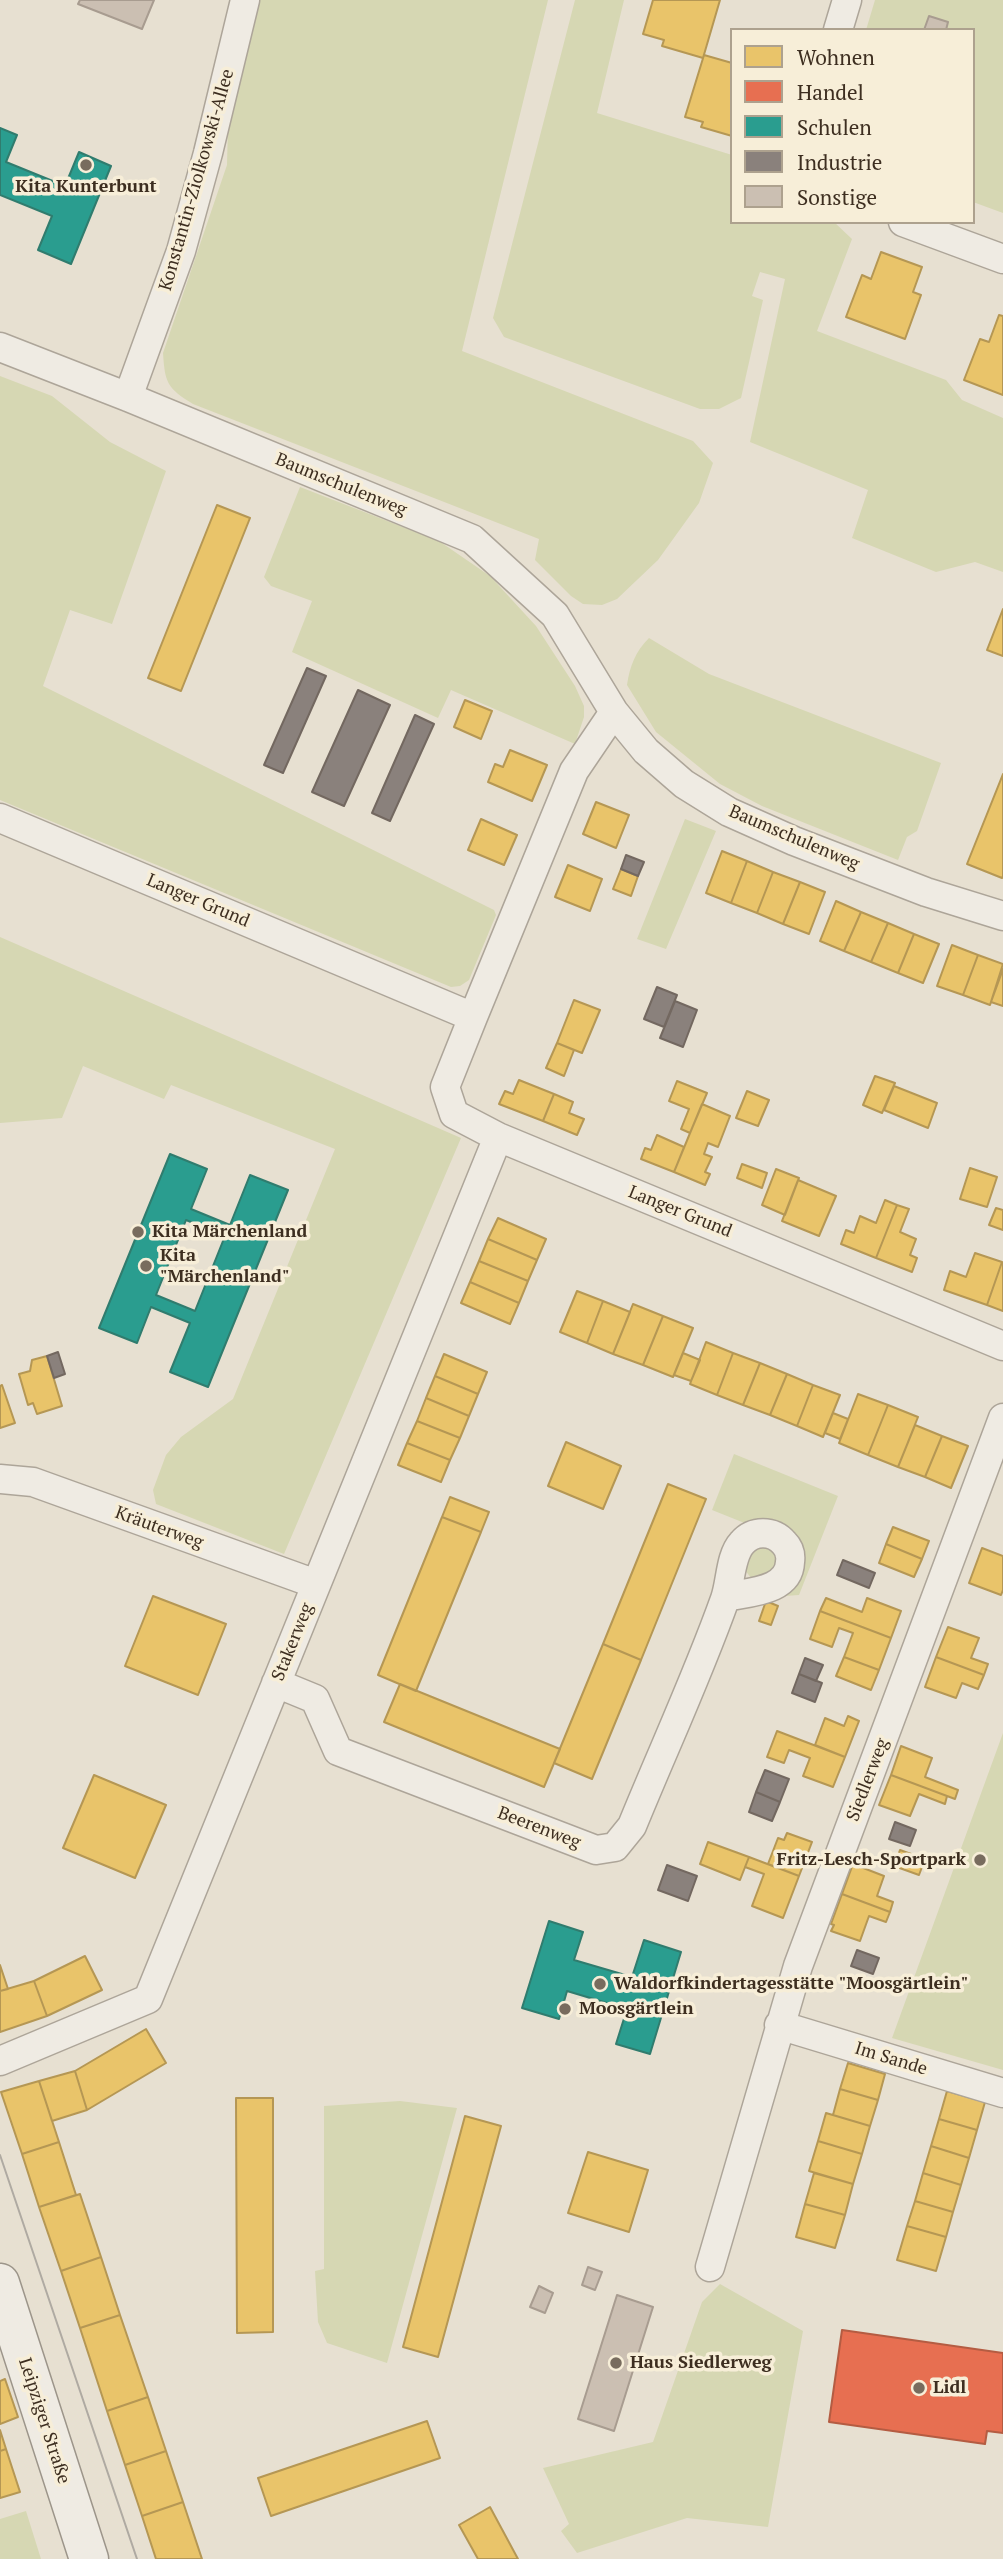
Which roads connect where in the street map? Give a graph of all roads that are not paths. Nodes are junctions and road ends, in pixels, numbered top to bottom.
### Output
1 (245, 0) edge
2 (847, 0) edge
3 (839, 28) edge
4 (908, 224) edge
5 (1003, 259) edge
6 (0, 347) edge
7 (128, 397) junction
8 (614, 712) junction
9 (0, 818) edge
10 (1003, 916) edge
11 (472, 1017) junction
12 (498, 1137) junction
13 (1003, 1346) edge
14 (1003, 1418) edge
15 (0, 1479) edge
16 (316, 1584) junction
17 (726, 1597) dead end
18 (276, 1683) junction
19 (779, 2025) junction
20 (0, 2061) edge
21 (1003, 2093) edge
22 (710, 2267) dead end
23 (0, 2283) edge
24 (89, 2559) edge

1 - 7 street, Konstantin-Ziolkowski-Allee
2 - 3 street
4 - 5 street
6 - 7 street, Baumschulenweg
7 - 8 street, Baumschulenweg
8 - 10 street, Baumschulenweg
8 - 11 street, Langer Grund
9 - 11 street, Langer Grund
11 - 12 street, Langer Grund
12 - 13 street, Langer Grund
12 - 16 street, Stakerweg
14 - 19 street, Siedlerweg
15 - 16 street, Kräuterweg
16 - 18 street, Stakerweg
17 - 18 street, Beerenweg
18 - 20 street, Stakerweg
19 - 21 street, Im Sande
19 - 22 street, Siedlerweg
23 - 24 street, Leipziger Straße

